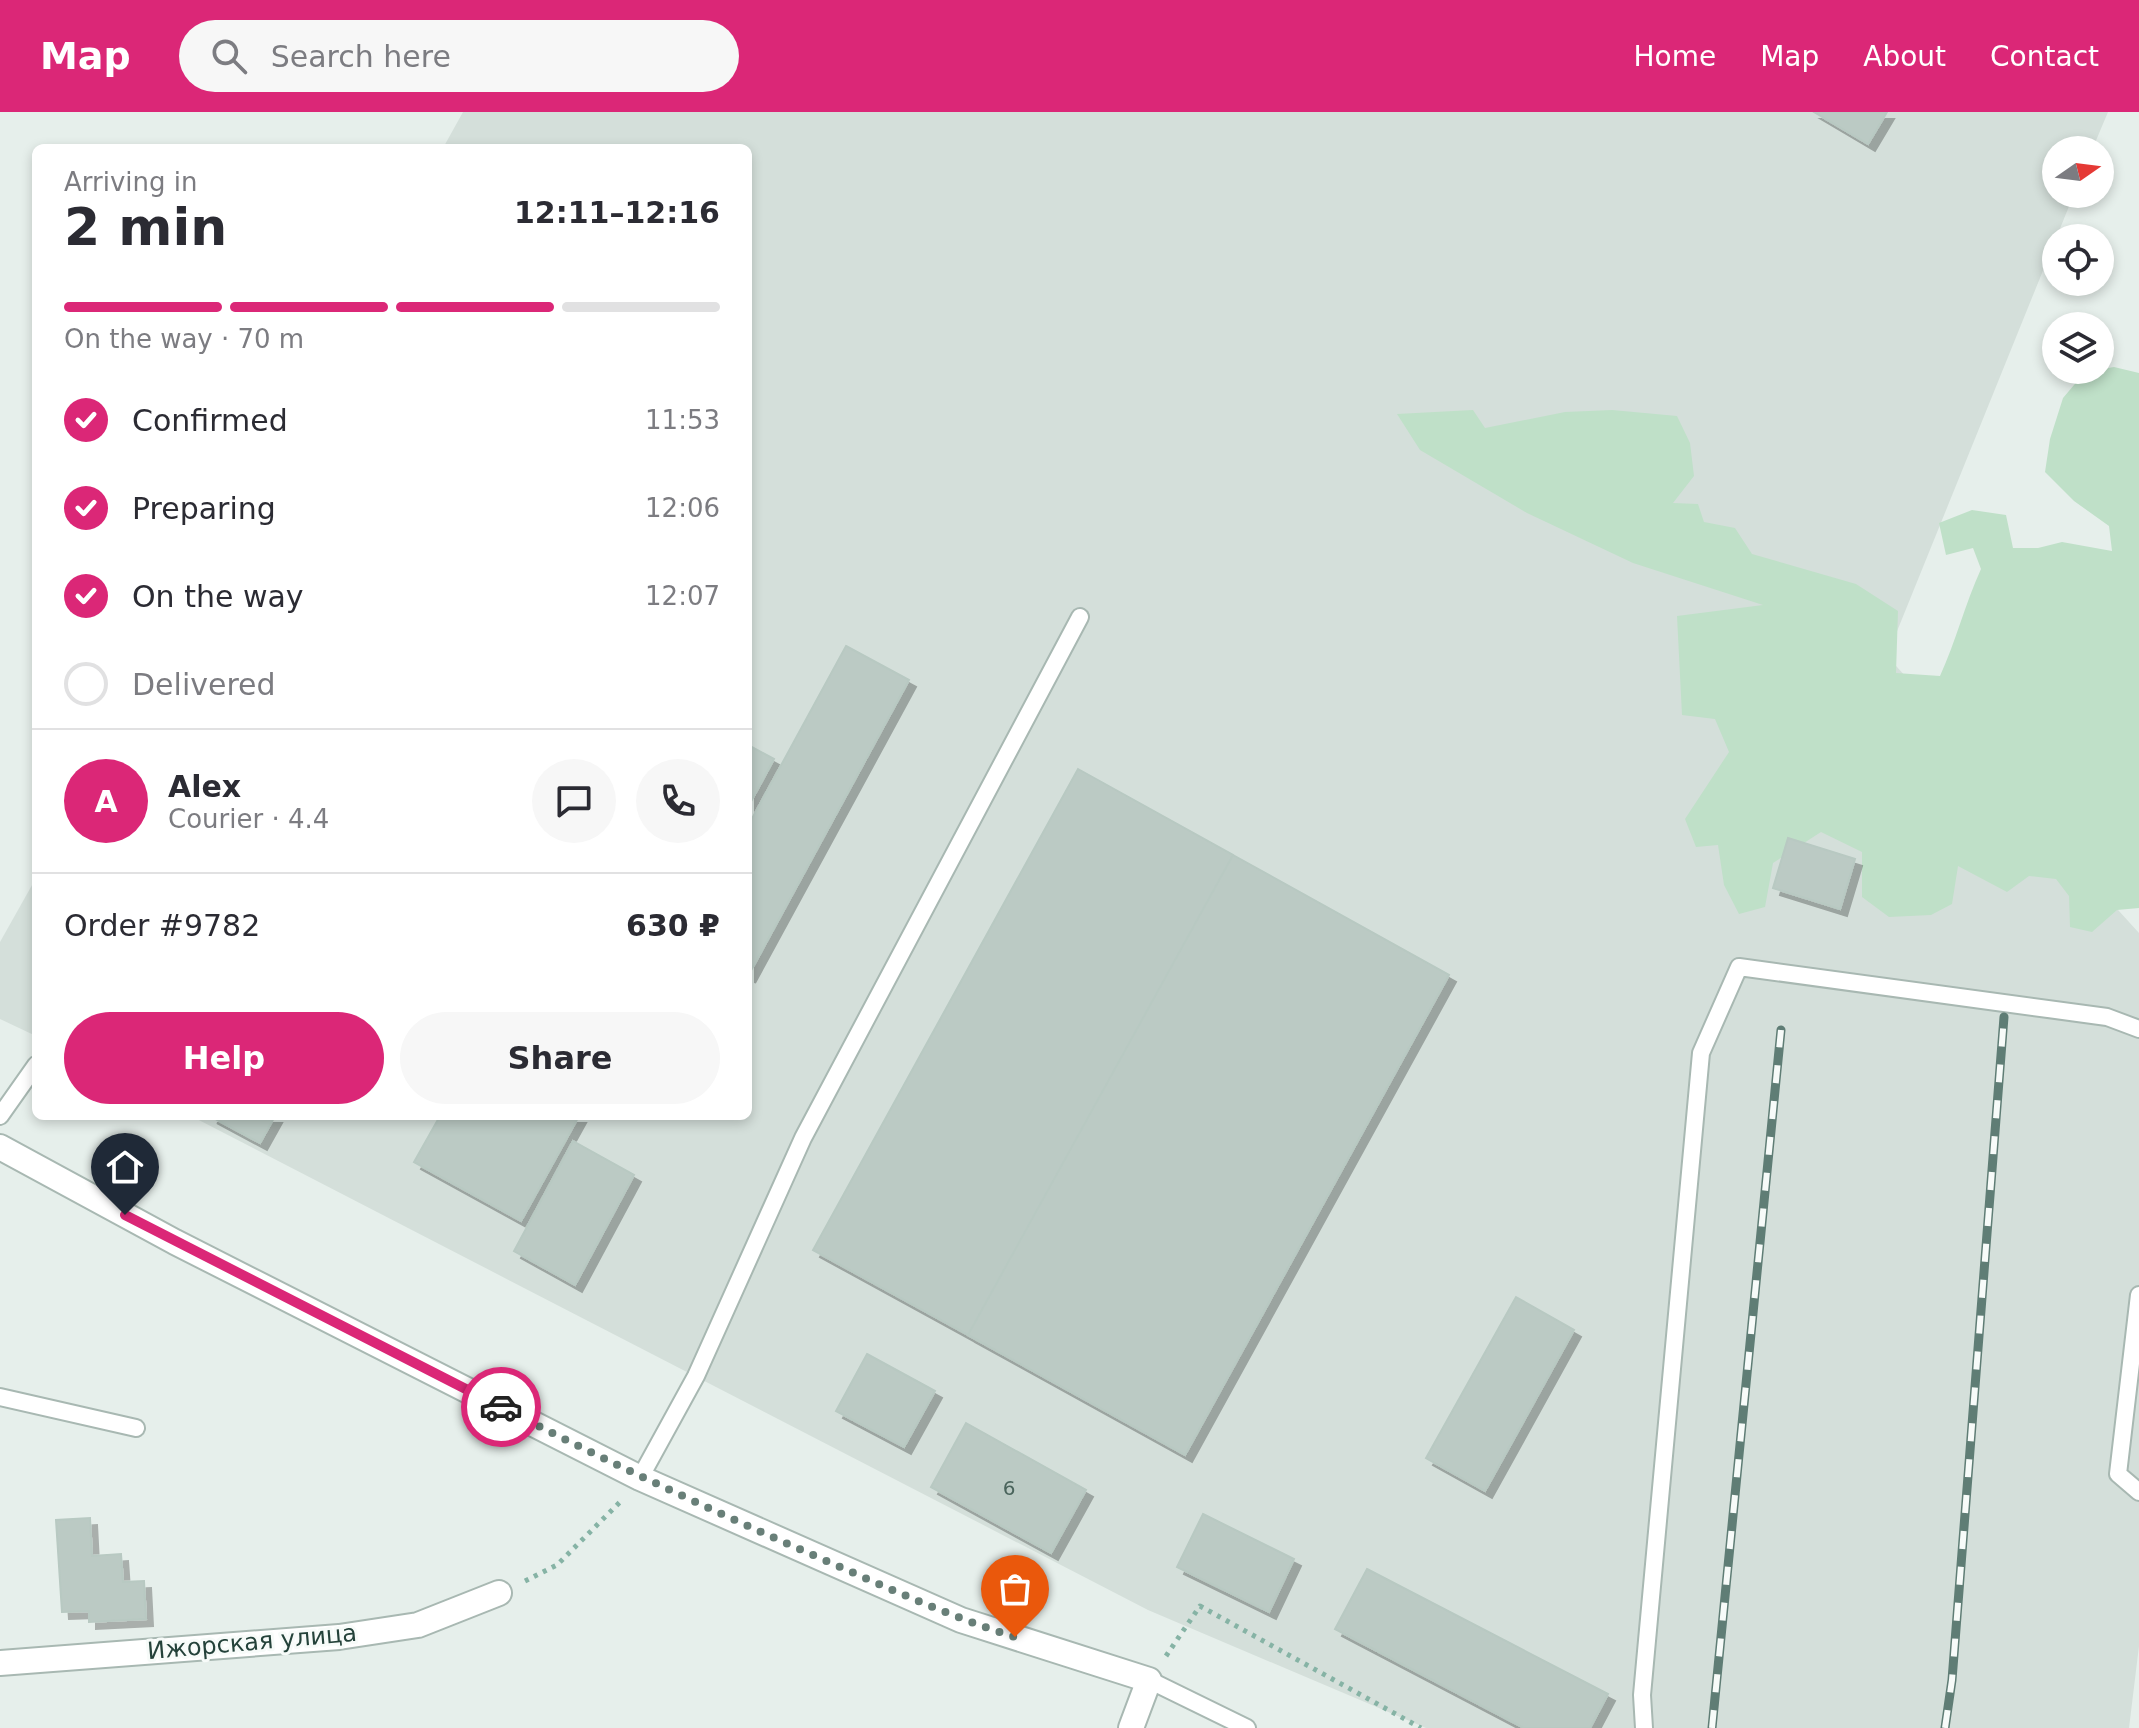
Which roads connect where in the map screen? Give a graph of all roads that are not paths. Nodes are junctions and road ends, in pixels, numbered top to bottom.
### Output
1 (1080, 617) dead end
2 (2139, 1029) edge
3 (32, 1071) edge
4 (0, 1116) edge
5 (0, 1147) edge
6 (2139, 1295) edge
7 (0, 1397) edge
8 (136, 1428) dead end
9 (640, 1478) junction
10 (2139, 1492) edge
11 (499, 1593) road end
12 (0, 1663) edge
13 (1149, 1680) junction
14 (1131, 1728) edge
15 (1247, 1728) edge
16 (1644, 1728) edge

1 - 9 lane
2 - 16 lane
3 - 4 lane
5 - 9 street
6 - 10 lane
7 - 8 lane
9 - 13 street
11 - 12 street, Ижорская улица
13 - 14 street
13 - 15 lane

